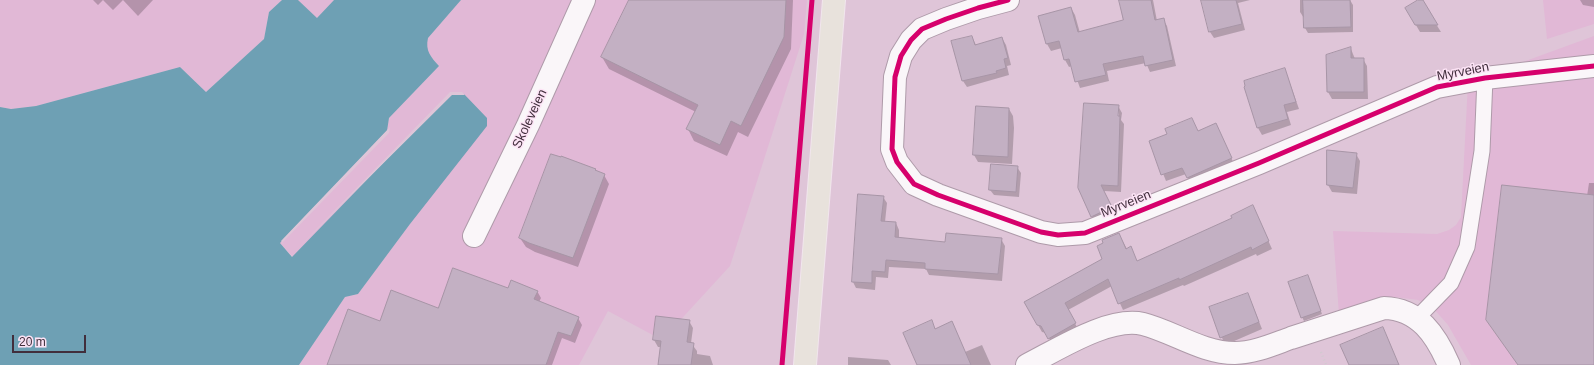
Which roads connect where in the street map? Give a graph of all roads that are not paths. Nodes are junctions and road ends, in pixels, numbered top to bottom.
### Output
1 (584, 0) edge
2 (834, 0) edge
3 (1008, 0) edge
4 (1594, 66) edge
5 (1485, 78) junction
6 (474, 236) dead end
7 (1417, 318) junction
8 (805, 365) edge
9 (1027, 365) edge
10 (1449, 365) edge

1 - 6 street, Skoleveien
2 - 8 highway
3 - 5 street, Myrveien
4 - 5 street, Myrveien
5 - 7 lane
7 - 9 street
7 - 10 street

